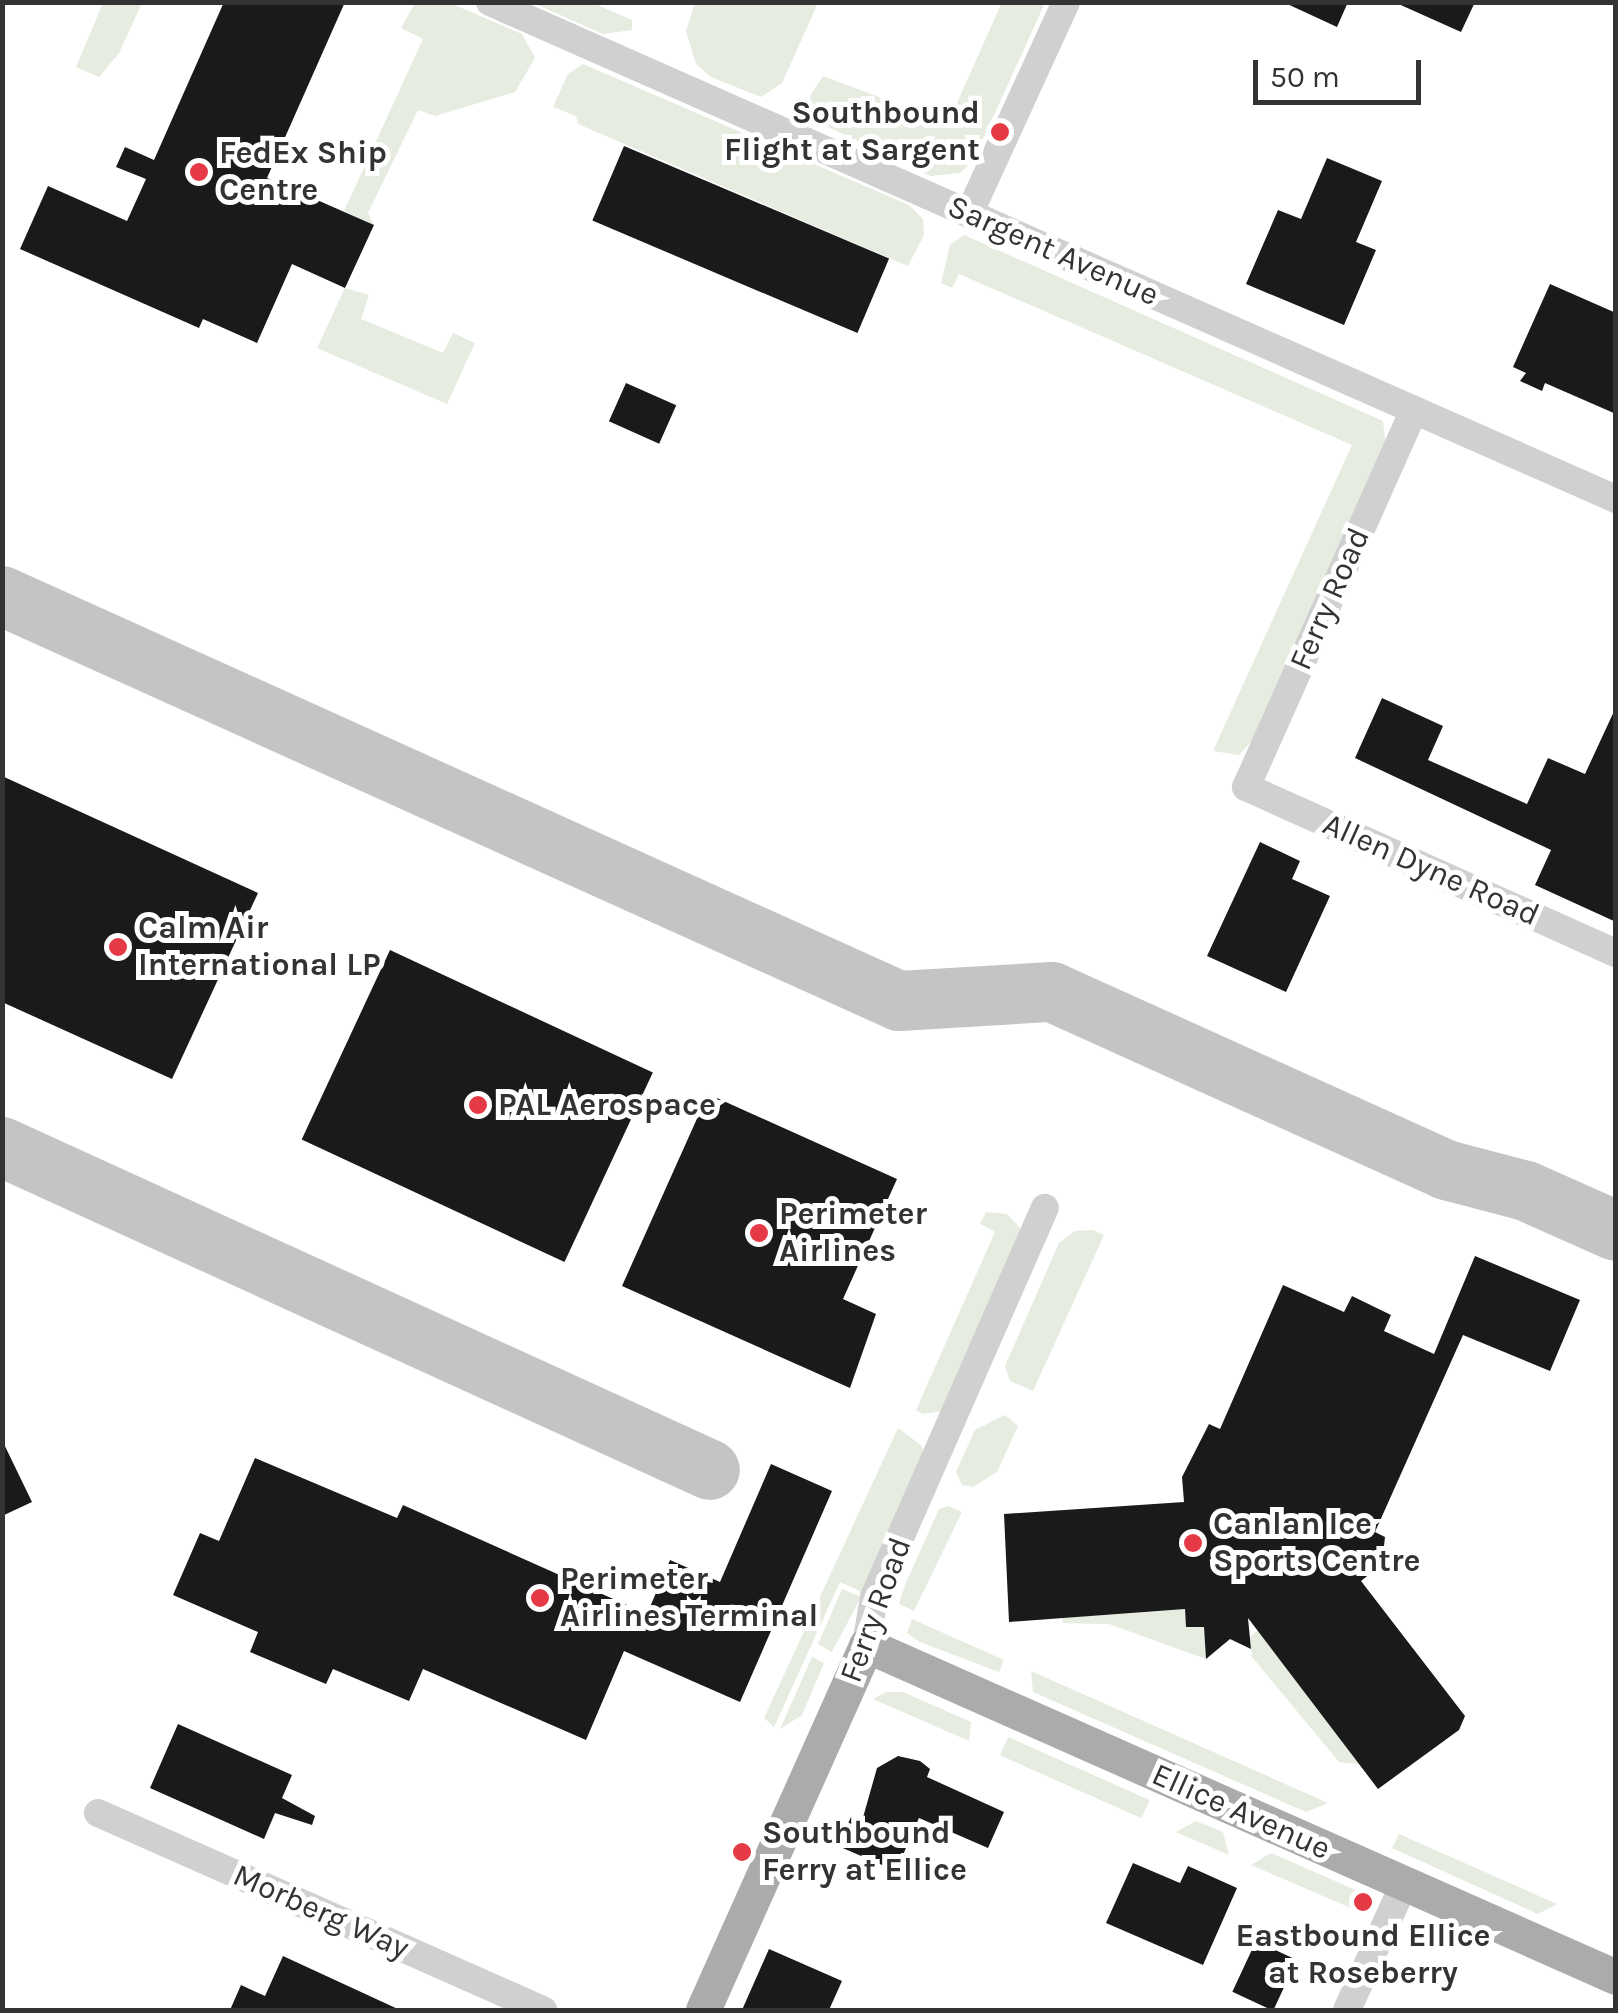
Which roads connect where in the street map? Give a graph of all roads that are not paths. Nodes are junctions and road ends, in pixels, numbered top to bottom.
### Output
1 (490, 2) edge
2 (1066, 2) edge
3 (969, 214) junction
4 (1414, 410) junction
5 (1616, 500) edge
6 (1246, 787) joint
7 (1616, 954) edge
8 (1045, 1208) dead end
9 (866, 1645) junction
10 (98, 1813) dead end
11 (1404, 1884) junction
12 (1616, 1977) edge
13 (543, 2010) edge
14 (703, 2010) edge
15 (1346, 2010) edge

1 - 3 street, Sargent Avenue
2 - 3 street
3 - 4 street, Sargent Avenue
4 - 5 street, Sargent Avenue
4 - 6 street, Ferry Road
6 - 7 street, Allen Dyne Road
8 - 9 street, Ferry Road
9 - 11 main road, Ellice Avenue
9 - 14 main road, Ferry Road
10 - 13 street, Morberg Way
11 - 12 main road, Ellice Avenue
11 - 15 street

